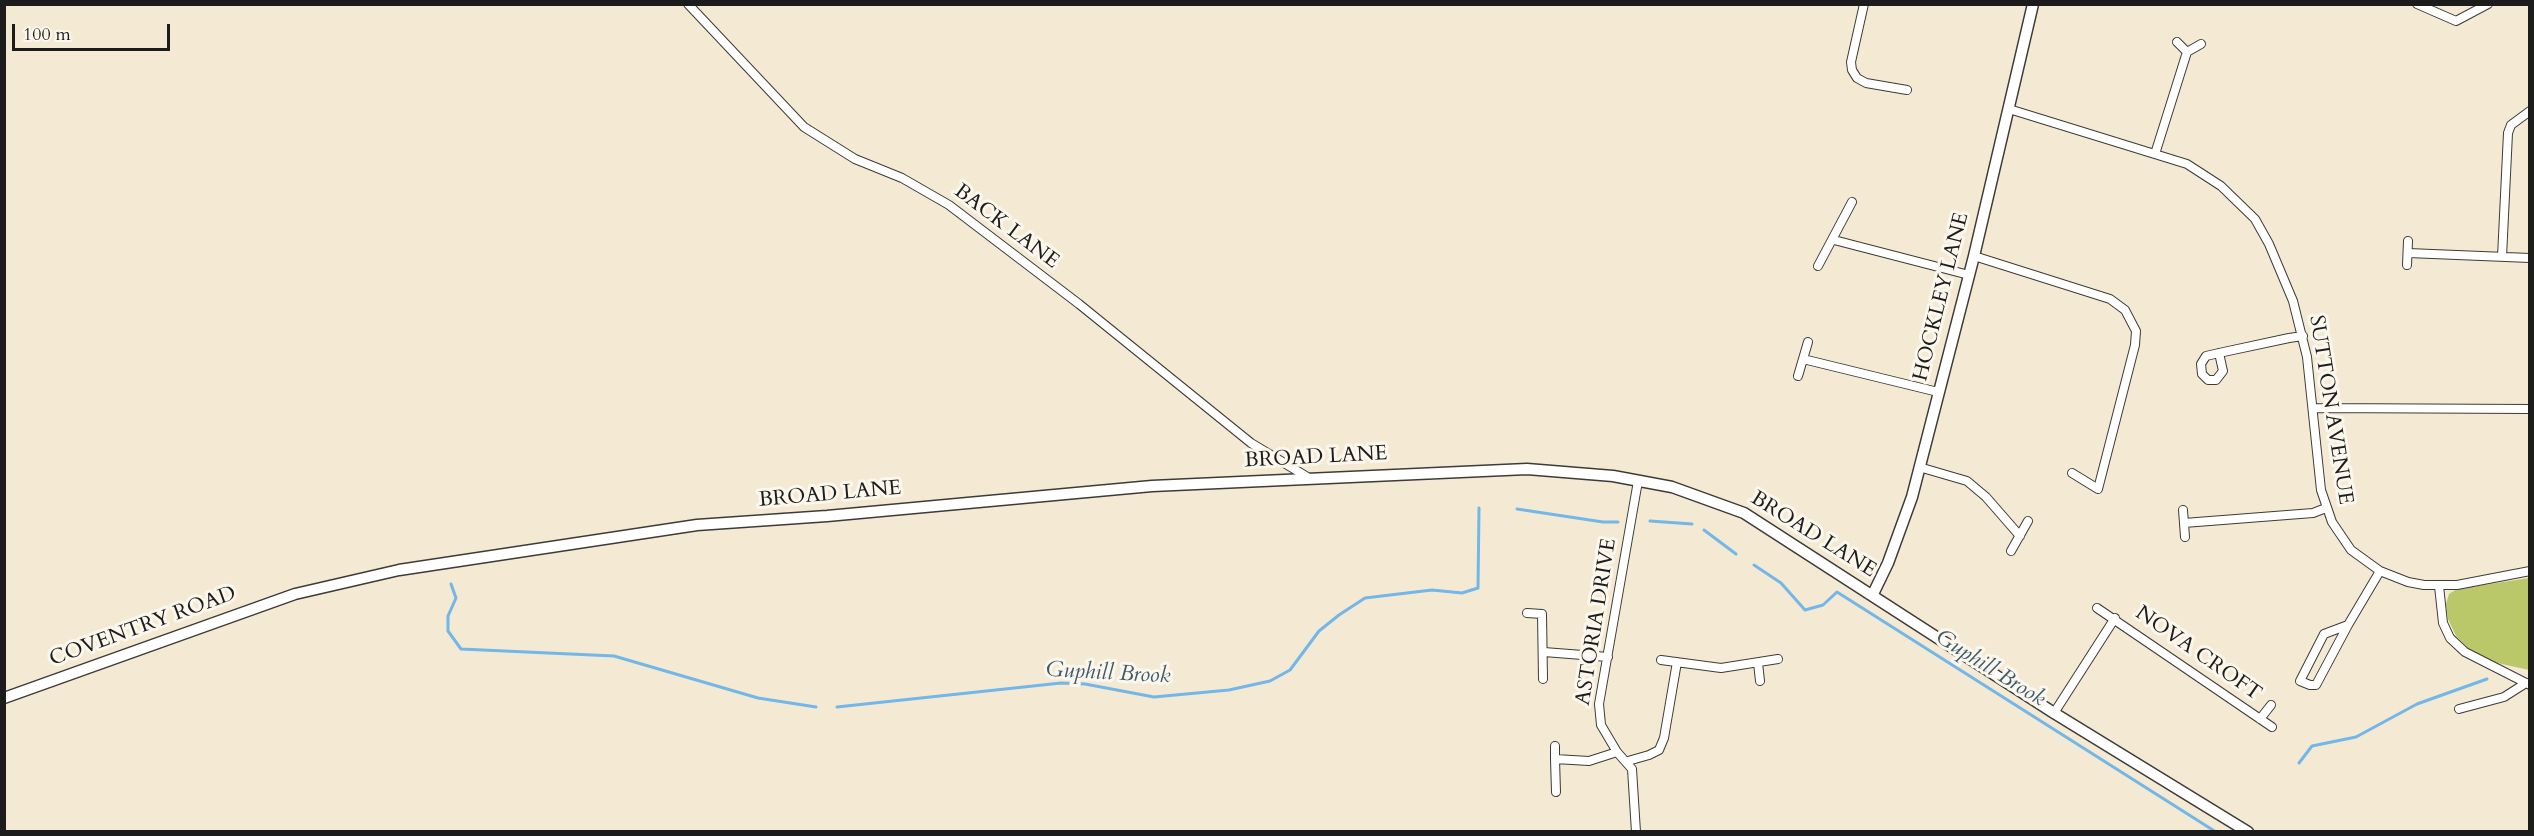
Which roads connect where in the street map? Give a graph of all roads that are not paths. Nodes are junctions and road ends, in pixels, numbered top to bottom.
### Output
1 (688, 4) edge
2 (1864, 4) edge
3 (2033, 4) edge
4 (2417, 4) edge
5 (2488, 4) edge
6 (2177, 42) dead end
7 (2201, 44) dead end
8 (2187, 52) junction
9 (1907, 90) dead end
10 (2009, 109) junction
11 (2529, 111) edge
12 (2155, 154) junction
13 (1852, 202) dead end
14 (1833, 240) junction
15 (2408, 241) dead end
16 (2408, 253) junction
17 (1974, 256) junction
18 (2502, 257) junction
19 (2529, 258) edge
20 (2407, 265) dead end
21 (1818, 266) dead end
22 (1969, 275) junction
23 (2303, 336) junction
24 (1808, 342) dead end
25 (2219, 353) dead end
26 (1803, 359) junction
27 (1798, 376) dead end
28 (1938, 392) junction
29 (2314, 408) junction
30 (2529, 409) edge
31 (1919, 467) junction
32 (2072, 473) dead end
33 (1309, 478) junction
34 (1638, 481) junction
35 (2326, 507) junction
36 (2183, 510) dead end
37 (2028, 521) dead end
38 (2184, 523) junction
39 (2020, 536) junction
40 (2185, 537) dead end
41 (2011, 552) dead end
42 (2380, 571) junction
43 (2529, 571) edge
44 (2439, 586) junction
45 (295, 594) joint
46 (1873, 594) junction
47 (2097, 608) dead end
48 (1527, 614) dead end
49 (2115, 618) junction
50 (2348, 625) junction
51 (1544, 652) junction
52 (1608, 657) junction
53 (1778, 659) dead end
54 (1661, 660) dead end
55 (1677, 662) junction
56 (1758, 663) junction
57 (1544, 679) dead end
58 (1760, 681) dead end
59 (2528, 684) edge
60 (4, 698) edge
61 (2271, 705) dead end
62 (2459, 709) dead end
63 (2054, 713) junction
64 (2260, 719) junction
65 (2272, 727) dead end
66 (1555, 746) dead end
67 (1617, 752) junction
68 (1555, 759) junction
69 (1628, 761) junction
70 (1556, 792) dead end
71 (1636, 831) edge
72 (2248, 831) edge

1 - 33 street, BACK LANE
2 - 9 street
3 - 10 street, HOCKLEY LANE
4 - 5 street
6 - 8 street
7 - 8 street
8 - 12 street
10 - 12 street, SUTTON AVENUE
10 - 17 street, HOCKLEY LANE
11 - 18 street
12 - 23 street, SUTTON AVENUE
13 - 14 street
14 - 21 street
14 - 22 street
15 - 16 street
16 - 18 street
16 - 20 street
17 - 22 street, HOCKLEY LANE
17 - 32 street
18 - 19 street
22 - 28 street, HOCKLEY LANE
23 - 25 street
23 - 29 street, SUTTON AVENUE
24 - 26 street
26 - 27 street
26 - 28 street
28 - 31 street, HOCKLEY LANE
29 - 30 street
29 - 35 street, SUTTON AVENUE
31 - 39 street
31 - 46 street, HOCKLEY LANE
33 - 34 street, BROAD LANE
33 - 45 street, BROAD LANE
34 - 46 street, BROAD LANE
34 - 52 street, ASTORIA DRIVE
35 - 38 street
35 - 42 street, SUTTON AVENUE
36 - 38 street
37 - 39 street
38 - 40 street
39 - 41 street
42 - 44 street, SUTTON AVENUE
42 - 50 street
43 - 44 street, SUTTON AVENUE
44 - 59 street
45 - 60 street, COVENTRY ROAD
46 - 63 street, BROAD LANE
47 - 49 street, NOVA CROFT
48 - 51 street
49 - 63 street, NOVA CROFT
49 - 64 street, NOVA CROFT
50 - 50 street
51 - 52 street
51 - 57 street
52 - 67 street, ASTORIA DRIVE
53 - 56 street
54 - 55 street
55 - 56 street
55 - 69 street
56 - 58 street
59 - 62 street
61 - 64 street, NOVA CROFT
63 - 72 street, BROAD LANE
64 - 65 street, NOVA CROFT
66 - 68 street
67 - 68 street
67 - 69 street, ASTORIA DRIVE
68 - 70 street
69 - 71 street

